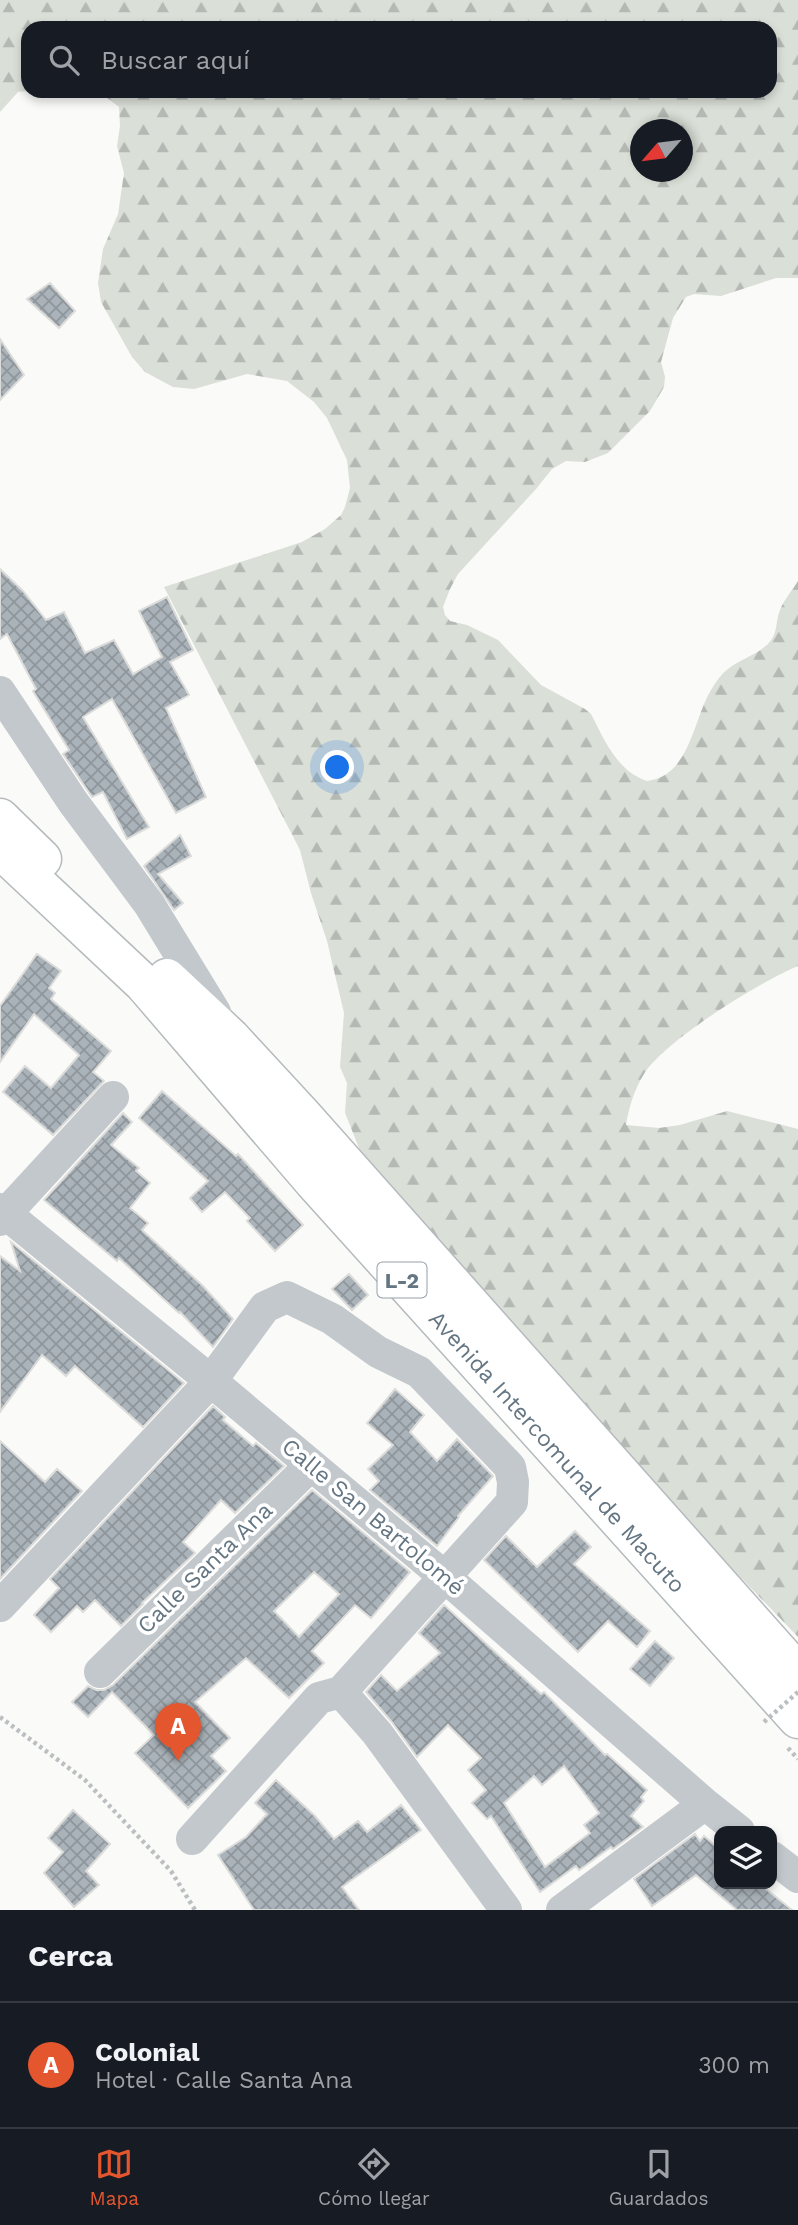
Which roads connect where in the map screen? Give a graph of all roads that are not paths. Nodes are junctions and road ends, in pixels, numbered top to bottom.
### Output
1 (0, 692) edge
2 (0, 818) edge
3 (0, 849) edge
4 (230, 1037) junction
5 (113, 1097) dead end
6 (2, 1214) edge
7 (457, 1342) junction
8 (419, 1372) junction
9 (211, 1381) junction
10 (311, 1465) junction
11 (445, 1577) junction
12 (0, 1606) edge
13 (100, 1672) dead end
14 (798, 1673) edge
15 (341, 1692) junction
16 (781, 1720) edge
17 (705, 1804) junction
18 (733, 1826) edge
19 (192, 1839) dead end
20 (777, 1861) edge
21 (798, 1877) edge
22 (506, 1910) edge
23 (562, 1910) edge

1 - 4 street
2 - 4 main road, Avenida Intercomunal de Macuto / L-2
3 - 7 main road, Avenida Intercomunal de Macuto / L-2
4 - 14 main road, Avenida Intercomunal de Macuto / L-2
5 - 6 street
6 - 9 street, Calle San Bartolomé
7 - 8 street
7 - 16 main road, Avenida Intercomunal de Macuto / L-2
8 - 9 street
8 - 11 street
9 - 10 street, Calle San Bartolomé
9 - 12 street
10 - 11 street, Calle San Bartolomé
10 - 13 street, Calle Santa Ana
11 - 15 street
11 - 17 street, Calle San Bartolomé
15 - 19 street
15 - 22 street
17 - 18 street, Calle San Bartolomé
17 - 23 street
20 - 21 street

